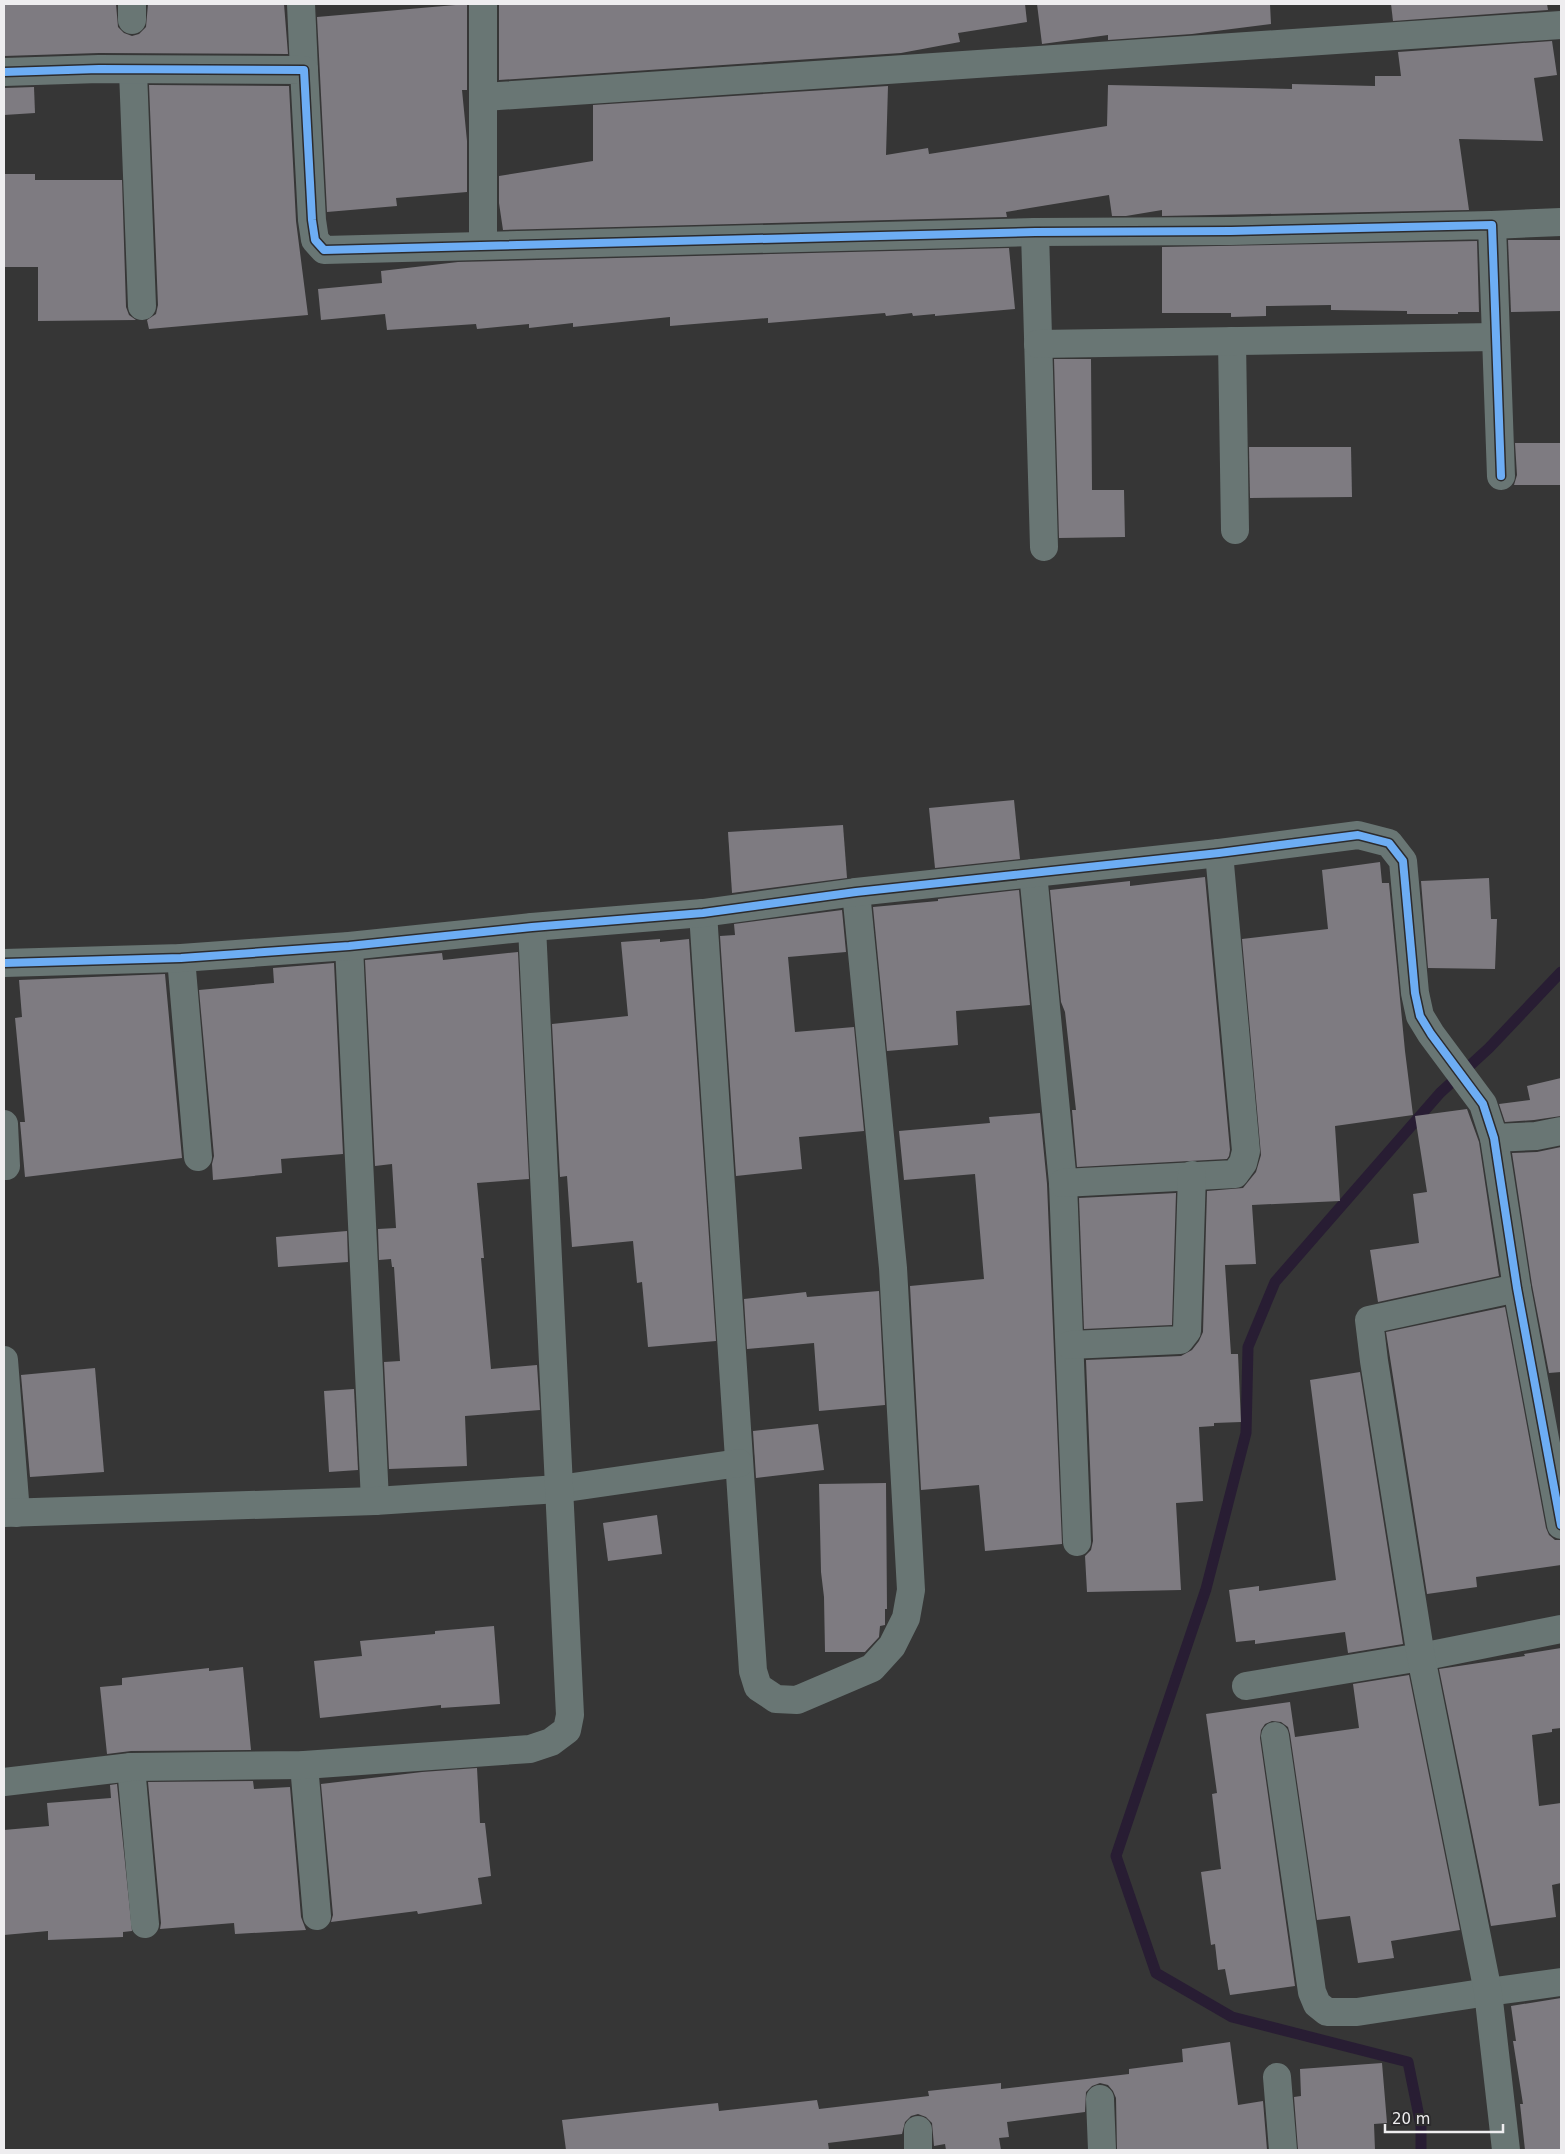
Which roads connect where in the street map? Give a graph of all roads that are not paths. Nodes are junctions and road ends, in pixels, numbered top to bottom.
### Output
1 (301, 4) edge
2 (483, 4) edge
3 (1561, 26) edge
4 (133, 70) junction
5 (304, 70) junction
6 (4, 72) edge
7 (484, 97) junction
8 (1561, 222) edge
9 (1492, 225) junction
10 (1034, 232) junction
11 (483, 245) junction
12 (142, 306) dead end
13 (1495, 337) junction
14 (1232, 341) junction
15 (1038, 344) junction
16 (1501, 476) dead end
17 (1235, 530) dead end
18 (1044, 547) dead end
19 (1219, 853) junction
20 (1033, 873) junction
21 (856, 892) junction
22 (703, 913) junction
23 (532, 927) junction
24 (349, 946) junction
25 (181, 958) junction
26 (4, 963) edge
27 (4, 1124) edge
28 (1561, 1131) edge
29 (1494, 1138) junction
30 (198, 1157) dead end
31 (6, 1166) dead end
32 (1192, 1175) junction
33 (1063, 1183) junction
34 (1517, 1288) junction
35 (1070, 1344) junction
36 (4, 1360) edge
37 (739, 1463) junction
38 (559, 1489) junction
39 (375, 1501) junction
40 (10, 1513) edge
41 (1561, 1525) edge
42 (1077, 1542) dead end
43 (1561, 1629) edge
44 (1421, 1657) junction
45 (1246, 1686) dead end
46 (1275, 1736) dead end
47 (304, 1765) junction
48 (131, 1767) junction
49 (4, 1782) edge
50 (317, 1916) dead end
51 (145, 1924) dead end
52 (1561, 1982) edge
53 (1488, 1992) junction
54 (1278, 2076) dead end
55 (1100, 2099) dead end
56 (1102, 2150) edge
57 (1283, 2150) edge
58 (1506, 2150) edge

1 - 5 street
2 - 7 street
3 - 7 street
4 - 5 street
4 - 6 street
4 - 12 street
5 - 11 street
7 - 11 street
8 - 9 street
9 - 10 street
9 - 13 street
10 - 11 street
10 - 15 street
13 - 14 street
13 - 16 street
14 - 15 street
14 - 17 street
15 - 18 street
19 - 20 street
19 - 29 street
19 - 32 street
20 - 21 street
20 - 33 street
21 - 22 street
21 - 37 street
22 - 23 street
22 - 37 street
23 - 24 street
23 - 38 street
24 - 25 street
24 - 39 street
25 - 26 street
25 - 30 street
27 - 31 street
28 - 29 street
29 - 34 street
32 - 33 street
32 - 35 street
33 - 35 street
34 - 41 street
34 - 44 street
35 - 42 street
36 - 40 street
37 - 38 street
38 - 39 street
38 - 47 street
39 - 40 street
43 - 44 street
44 - 45 street
44 - 53 street
46 - 53 street
47 - 48 street
47 - 50 street
48 - 49 street
48 - 51 street
52 - 53 street
53 - 58 street
54 - 57 street
55 - 56 street

